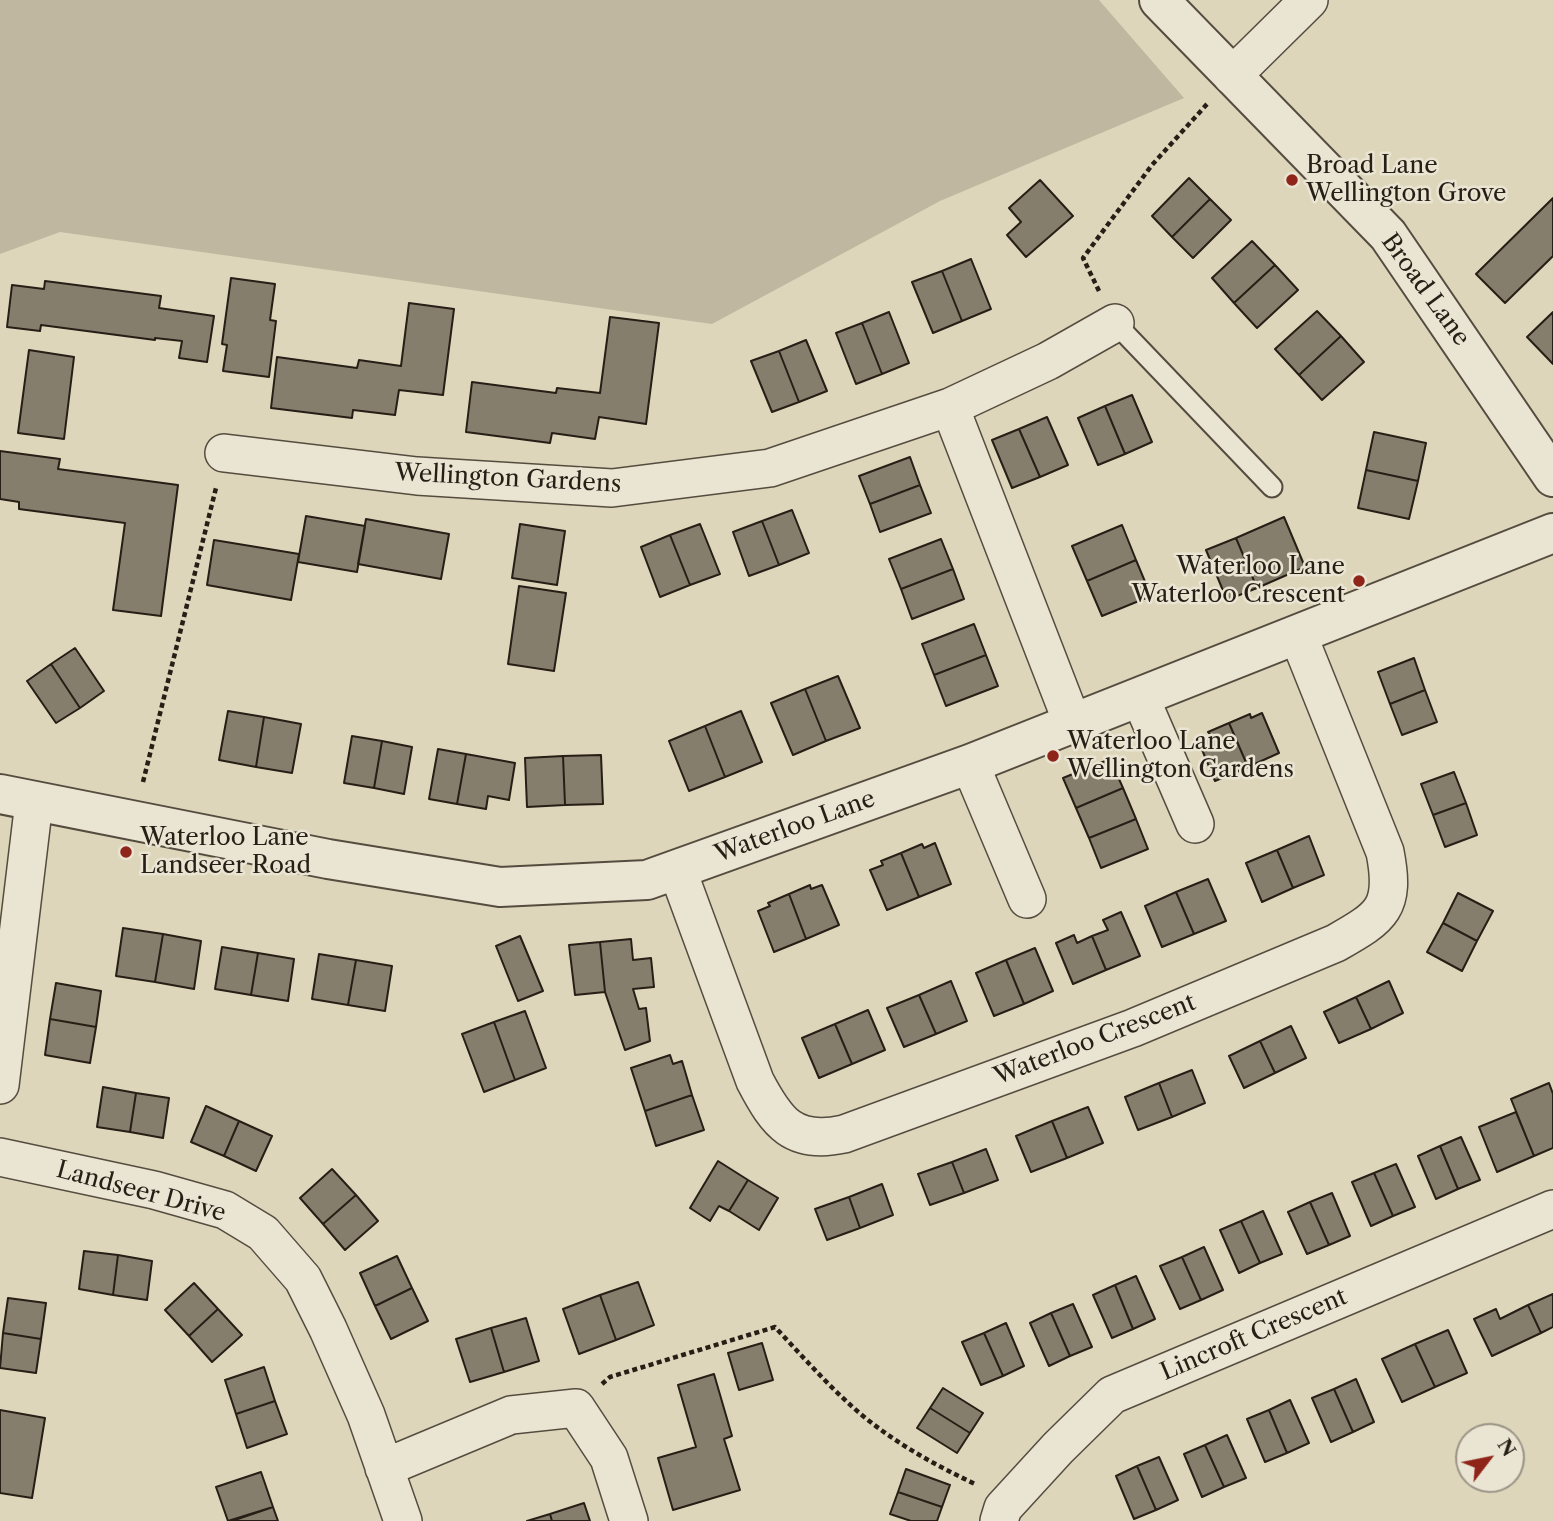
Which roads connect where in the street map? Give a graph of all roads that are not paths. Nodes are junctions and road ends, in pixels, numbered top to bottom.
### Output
1 (1159, 0) edge
2 (1309, 0) edge
3 (1232, 76) junction
4 (1115, 323) joint
5 (950, 407) junction
6 (224, 453) road end
7 (1553, 477) edge
8 (1272, 487) dead end
9 (1553, 533) edge
10 (1298, 635) junction
11 (1140, 697) junction
12 (1072, 722) junction
13 (970, 764) junction
14 (17, 798) edge
15 (1195, 824) dead end
16 (677, 869) junction
17 (1027, 899) dead end
18 (0, 1085) edge
19 (0, 1157) edge
20 (1553, 1209) edge
21 (384, 1468) junction
22 (1004, 1511) edge
23 (403, 1521) edge
24 (629, 1521) edge

1 - 3 street, Broad Lane
2 - 3 street
3 - 7 street, Broad Lane
4 - 5 street, Wellington Gardens
4 - 8 lane
5 - 6 street, Wellington Gardens
5 - 12 street
9 - 10 street, Waterloo Lane
10 - 11 street, Waterloo Lane
10 - 16 street, Waterloo Crescent
11 - 12 street, Waterloo Lane
11 - 15 street
12 - 13 street, Waterloo Lane
13 - 16 street, Waterloo Lane
13 - 17 street
14 - 16 street, Waterloo Lane
14 - 18 street
19 - 21 street, Landseer Drive
20 - 22 street, Lincroft Crescent
21 - 23 street, Landseer Drive
21 - 24 street

